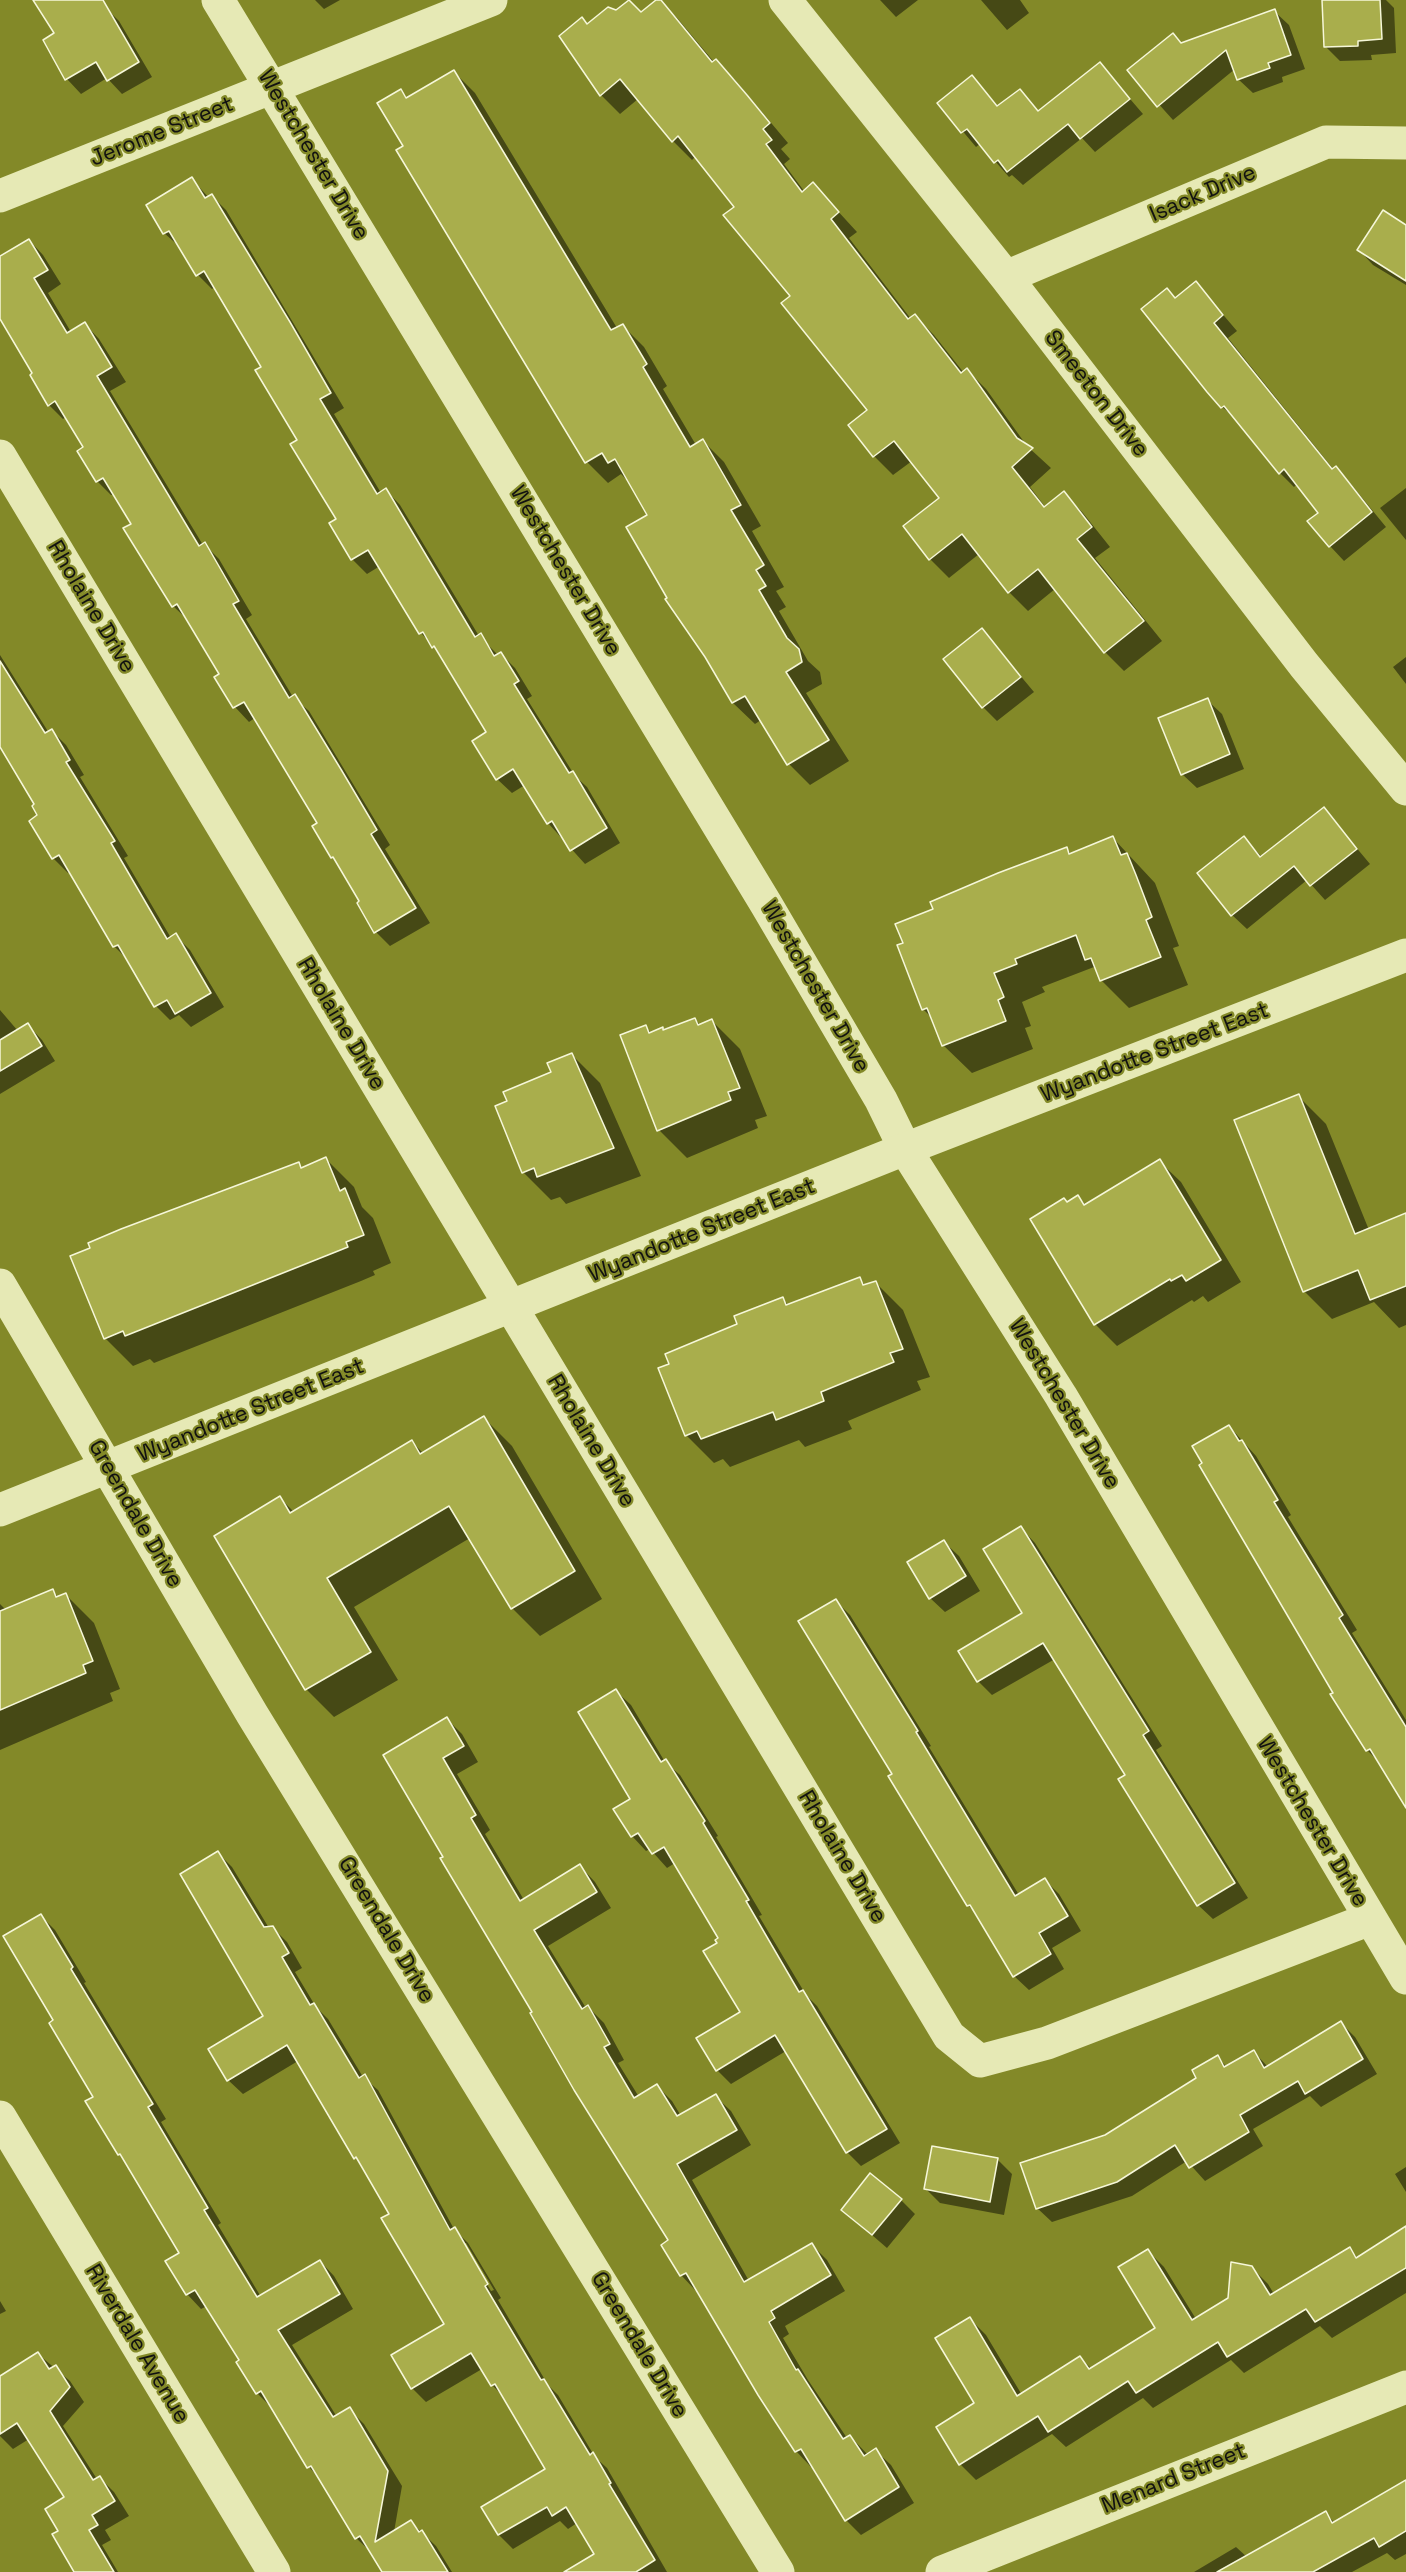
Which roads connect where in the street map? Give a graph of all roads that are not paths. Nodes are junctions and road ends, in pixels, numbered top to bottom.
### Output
1 (218, 0) edge
2 (491, 0) edge
3 (785, 0) edge
4 (273, 88) junction
5 (1406, 143) edge
6 (0, 196) edge
7 (1006, 278) junction
8 (0, 456) edge
9 (1406, 789) edge
10 (1406, 955) edge
11 (905, 1149) junction
12 (0, 1286) edge
13 (512, 1307) junction
14 (107, 1467) junction
15 (0, 1510) edge
16 (1370, 1919) junction
17 (1406, 1978) edge
18 (0, 2117) edge
19 (1406, 2387) edge
20 (274, 2572) edge
21 (777, 2572) edge
22 (942, 2572) edge

1 - 4 street, Westchester Drive
2 - 4 street, Jerome Street
3 - 7 street, Smeeton Drive
4 - 6 street, Jerome Street
4 - 11 street, Westchester Drive
5 - 7 street, Isack Drive
7 - 9 street, Smeeton Drive
8 - 13 street, Rholaine Drive
10 - 11 street, Wyandotte Street East
11 - 13 street, Wyandotte Street East
11 - 16 street, Westchester Drive
12 - 14 street, Greendale Drive
13 - 14 street, Wyandotte Street East
13 - 16 street, Rholaine Drive
14 - 15 street, Wyandotte Street East
14 - 21 street, Greendale Drive
16 - 17 street, Westchester Drive
18 - 20 street, Riverdale Avenue
19 - 22 street, Menard Street

